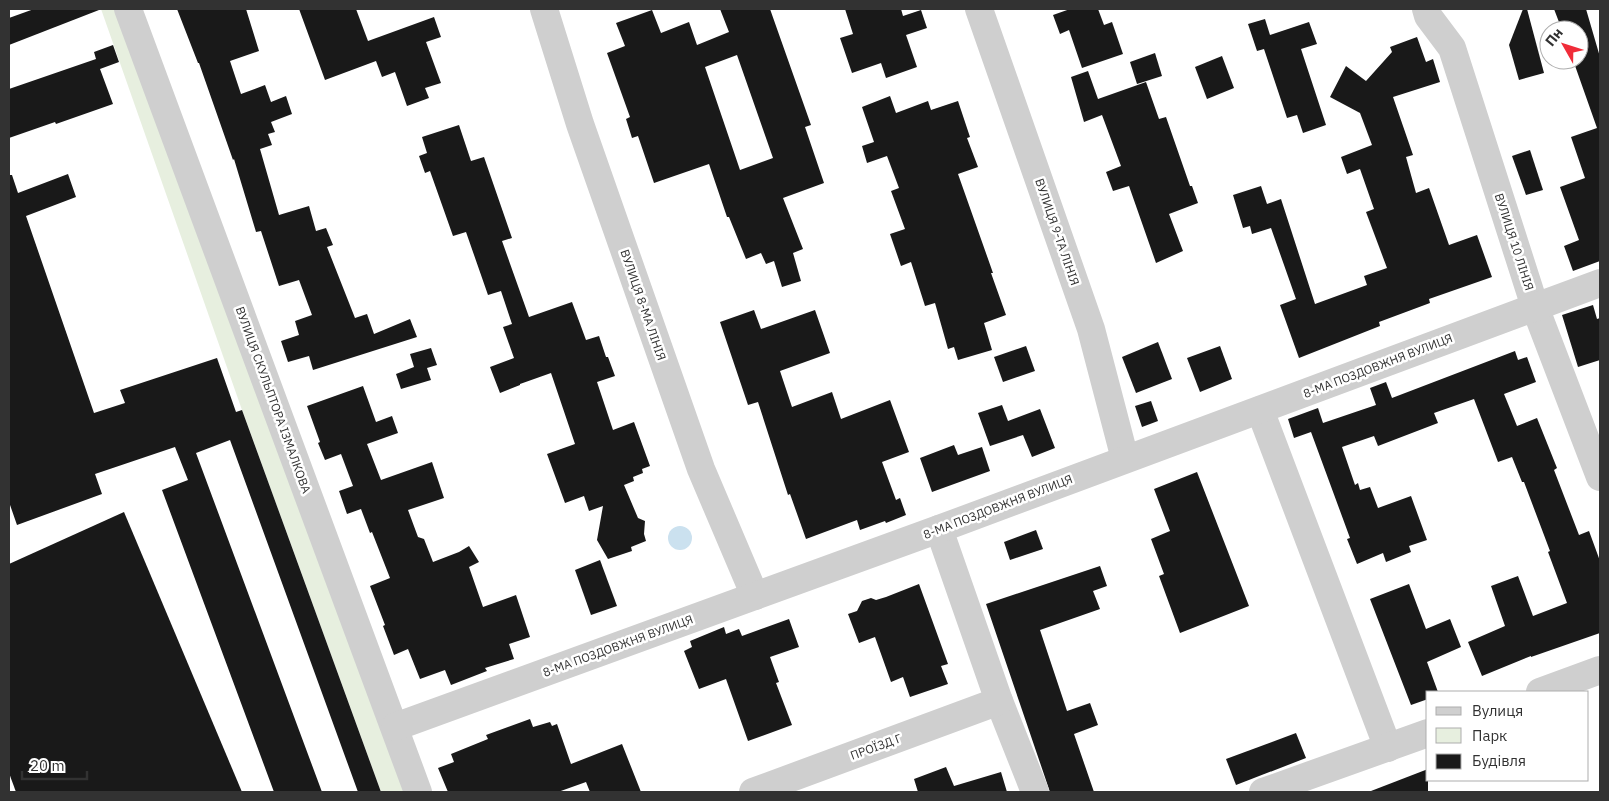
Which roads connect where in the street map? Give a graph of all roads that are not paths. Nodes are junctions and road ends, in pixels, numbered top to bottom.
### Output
1 (128, 9) edge
2 (544, 9) edge
3 (979, 9) edge
4 (1426, 9) edge
5 (1600, 283) edge
6 (1535, 307) junction
7 (1260, 410) junction
8 (1125, 459) junction
9 (1600, 478) edge
10 (939, 529) junction
11 (755, 596) junction
12 (1600, 670) edge
13 (1543, 691) edge
14 (999, 701) junction
15 (395, 727) junction
16 (1426, 734) edge
17 (1388, 748) junction
18 (418, 792) edge
19 (753, 792) edge
20 (1035, 792) edge
21 (1263, 792) edge

1 - 15 street, ВУЛИЦЯ СКУЛЬПТОРА ІЗМАЛКОВА
2 - 11 street, ВУЛИЦЯ 8-МА ЛІНІЯ
3 - 8 street, ВУЛИЦЯ 9-ТА ЛІНІЯ
4 - 6 street, ВУЛИЦЯ 10 ЛІНІЯ
5 - 6 street, 8-МА ПОЗДОВЖНЯ ВУЛИЦЯ
6 - 7 street, 8-МА ПОЗДОВЖНЯ ВУЛИЦЯ
6 - 9 street, ВУЛИЦЯ 10 ЛІНІЯ
7 - 8 street, 8-МА ПОЗДОВЖНЯ ВУЛИЦЯ
7 - 17 street
8 - 10 street, 8-МА ПОЗДОВЖНЯ ВУЛИЦЯ
10 - 11 street, 8-МА ПОЗДОВЖНЯ ВУЛИЦЯ
10 - 14 street
11 - 15 street, 8-МА ПОЗДОВЖНЯ ВУЛИЦЯ
12 - 13 street
14 - 19 street, ПРОЇЗД Г
14 - 20 street
15 - 18 street, ВУЛИЦЯ СКУЛЬПТОРА ІЗМАЛКОВА
16 - 17 street
17 - 21 street

